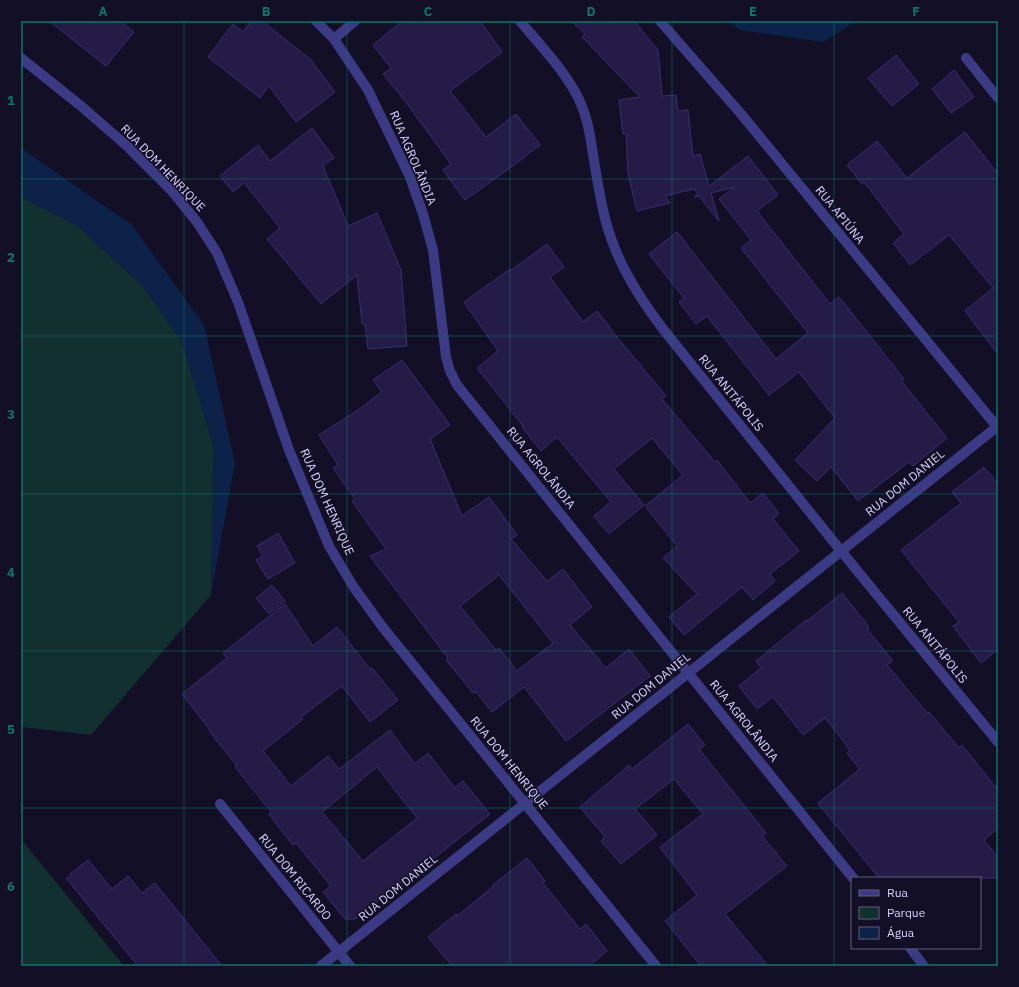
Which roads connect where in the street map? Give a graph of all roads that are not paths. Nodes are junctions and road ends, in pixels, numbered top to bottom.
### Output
1 (316, 21) edge
2 (355, 21) edge
3 (520, 21) edge
4 (660, 21) edge
5 (334, 39) junction
6 (21, 58) edge
7 (966, 58) dead end
8 (998, 98) edge
9 (998, 427) edge
10 (841, 550) junction
11 (688, 673) junction
12 (998, 742) edge
13 (525, 803) junction
14 (220, 804) dead end
15 (852, 877) edge
16 (911, 949) edge
17 (339, 952) junction
18 (321, 966) edge
19 (350, 966) edge
20 (656, 966) edge
21 (924, 966) edge

1 - 5 street, RUA AGROLÂNDIA
2 - 5 street
3 - 10 street, RUA ANITÁPOLIS
4 - 9 street, RUA APIÚNA
5 - 11 street, RUA AGROLÂNDIA
6 - 13 street, RUA DOM HENRIQUE
7 - 8 street
9 - 10 street, RUA DOM DANIEL
10 - 11 street, RUA DOM DANIEL
10 - 12 street, RUA ANITÁPOLIS
11 - 13 street, RUA DOM DANIEL
11 - 15 street, RUA AGROLÂNDIA
13 - 17 street, RUA DOM DANIEL
13 - 20 street, RUA DOM HENRIQUE
14 - 17 street, RUA DOM RICARDO
16 - 21 street
17 - 18 street, RUA DOM DANIEL
17 - 19 street, RUA DOM RICARDO

